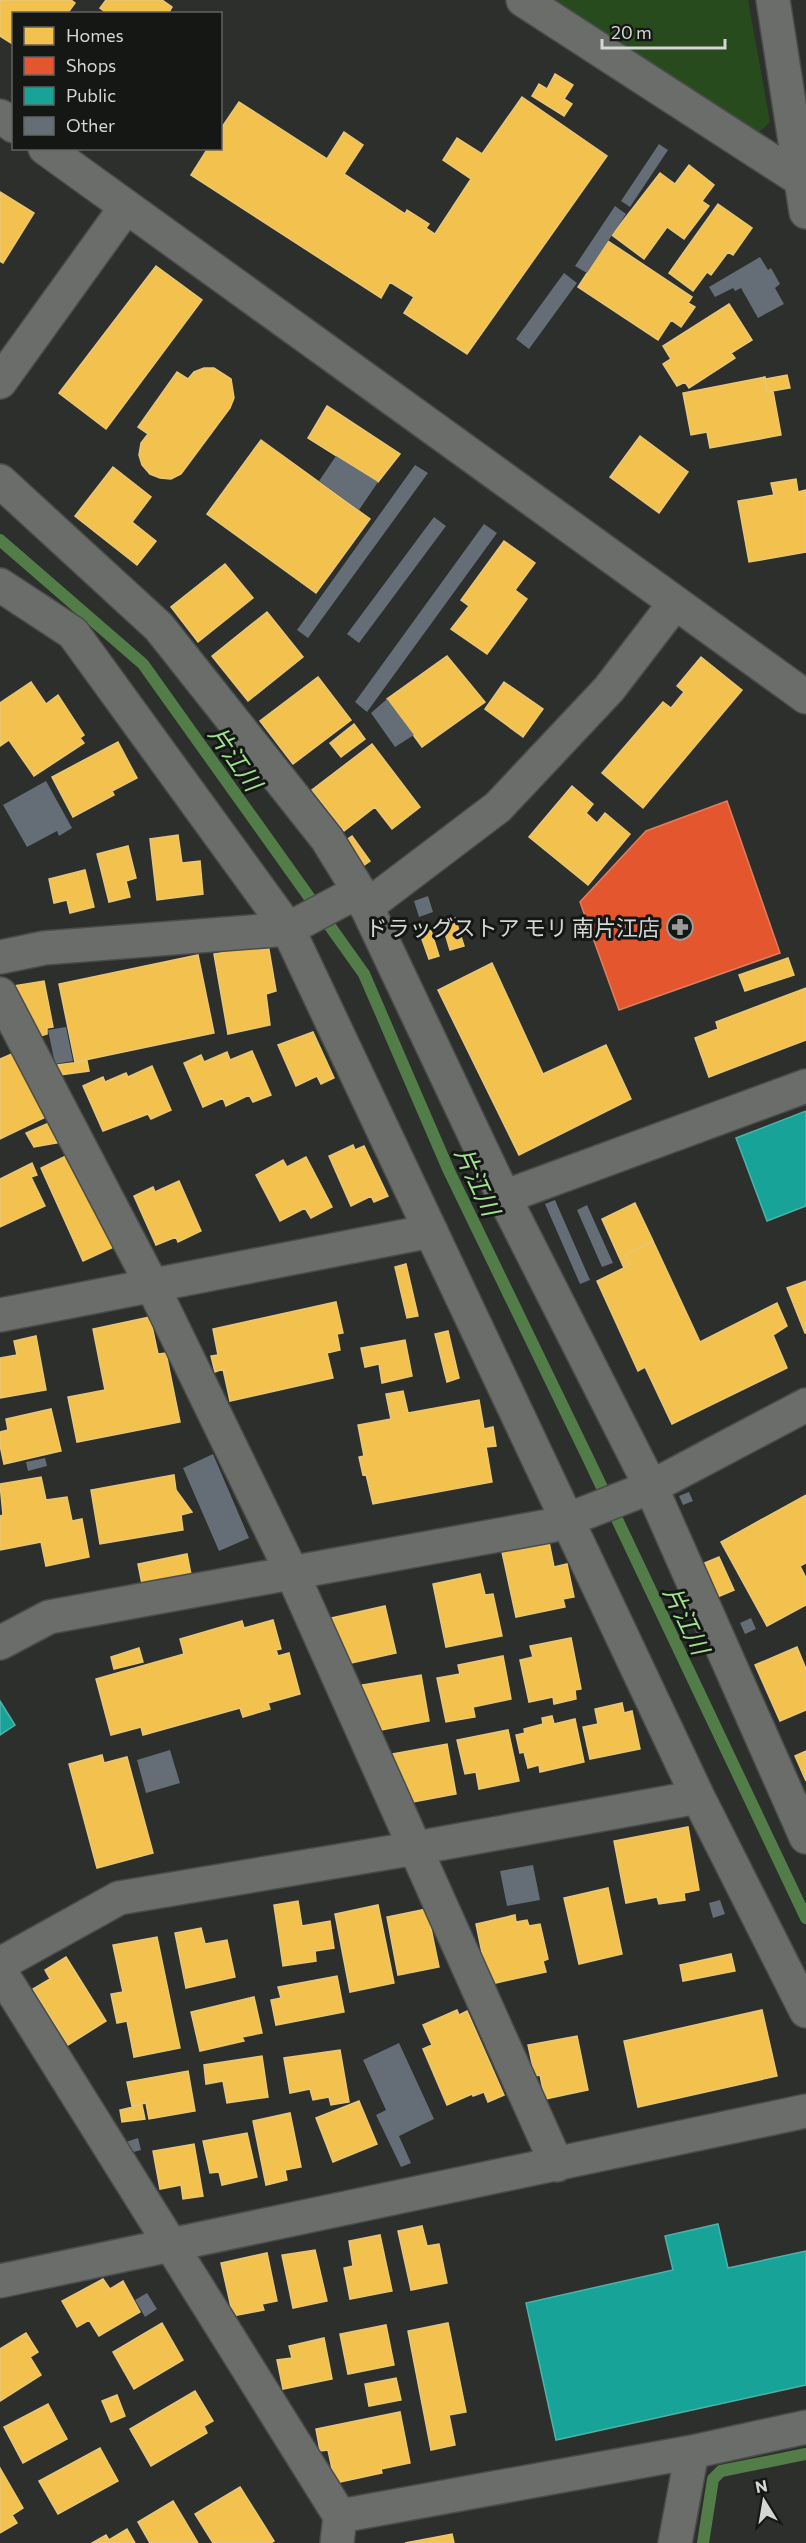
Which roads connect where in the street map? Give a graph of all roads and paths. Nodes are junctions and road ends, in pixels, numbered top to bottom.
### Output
1 (522, 0) edge
2 (773, 0) edge
3 (48, 150) edge
4 (804, 179) edge
5 (126, 207) junction
6 (806, 212) edge
7 (0, 382) edge
8 (0, 481) edge
9 (0, 585) edge
10 (675, 603) junction
11 (806, 697) edge
12 (363, 899) junction
13 (288, 930) junction
14 (0, 957) edge
15 (0, 994) edge
16 (806, 1086) edge
17 (504, 1197) junction
18 (431, 1231) junction
19 (152, 1285) junction
20 (0, 1315) edge
21 (806, 1405) edge
22 (651, 1487) junction
23 (567, 1520) junction
24 (292, 1573) junction
25 (0, 1643) edge
26 (698, 1797) junction
27 (806, 1838) edge
28 (416, 1848) junction
29 (0, 1964) edge
30 (0, 1971) edge
31 (806, 2011) edge
32 (806, 2111) edge
33 (557, 2165) junction
34 (170, 2246) junction
35 (0, 2282) edge
36 (806, 2427) edge
37 (692, 2452) junction
38 (339, 2529) edge
39 (675, 2543) edge

1 - 4 street
2 - 4 street
3 - 5 street
4 - 6 street
5 - 7 street
5 - 10 street
8 - 12 street
9 - 13 street
10 - 11 street
10 - 12 street
12 - 13 street
12 - 17 street
13 - 14 street
13 - 18 street
15 - 19 street
16 - 17 street
17 - 22 street
18 - 19 street
18 - 23 street
19 - 20 street
19 - 24 street
21 - 22 street
22 - 23 street
22 - 27 street
23 - 24 street
23 - 26 street
24 - 25 street
24 - 28 street
26 - 28 street
26 - 31 street
28 - 29 street
28 - 33 street
30 - 34 street
32 - 33 street
33 - 34 street
34 - 35 street
34 - 38 street
36 - 37 street
37 - 38 street
37 - 39 street

